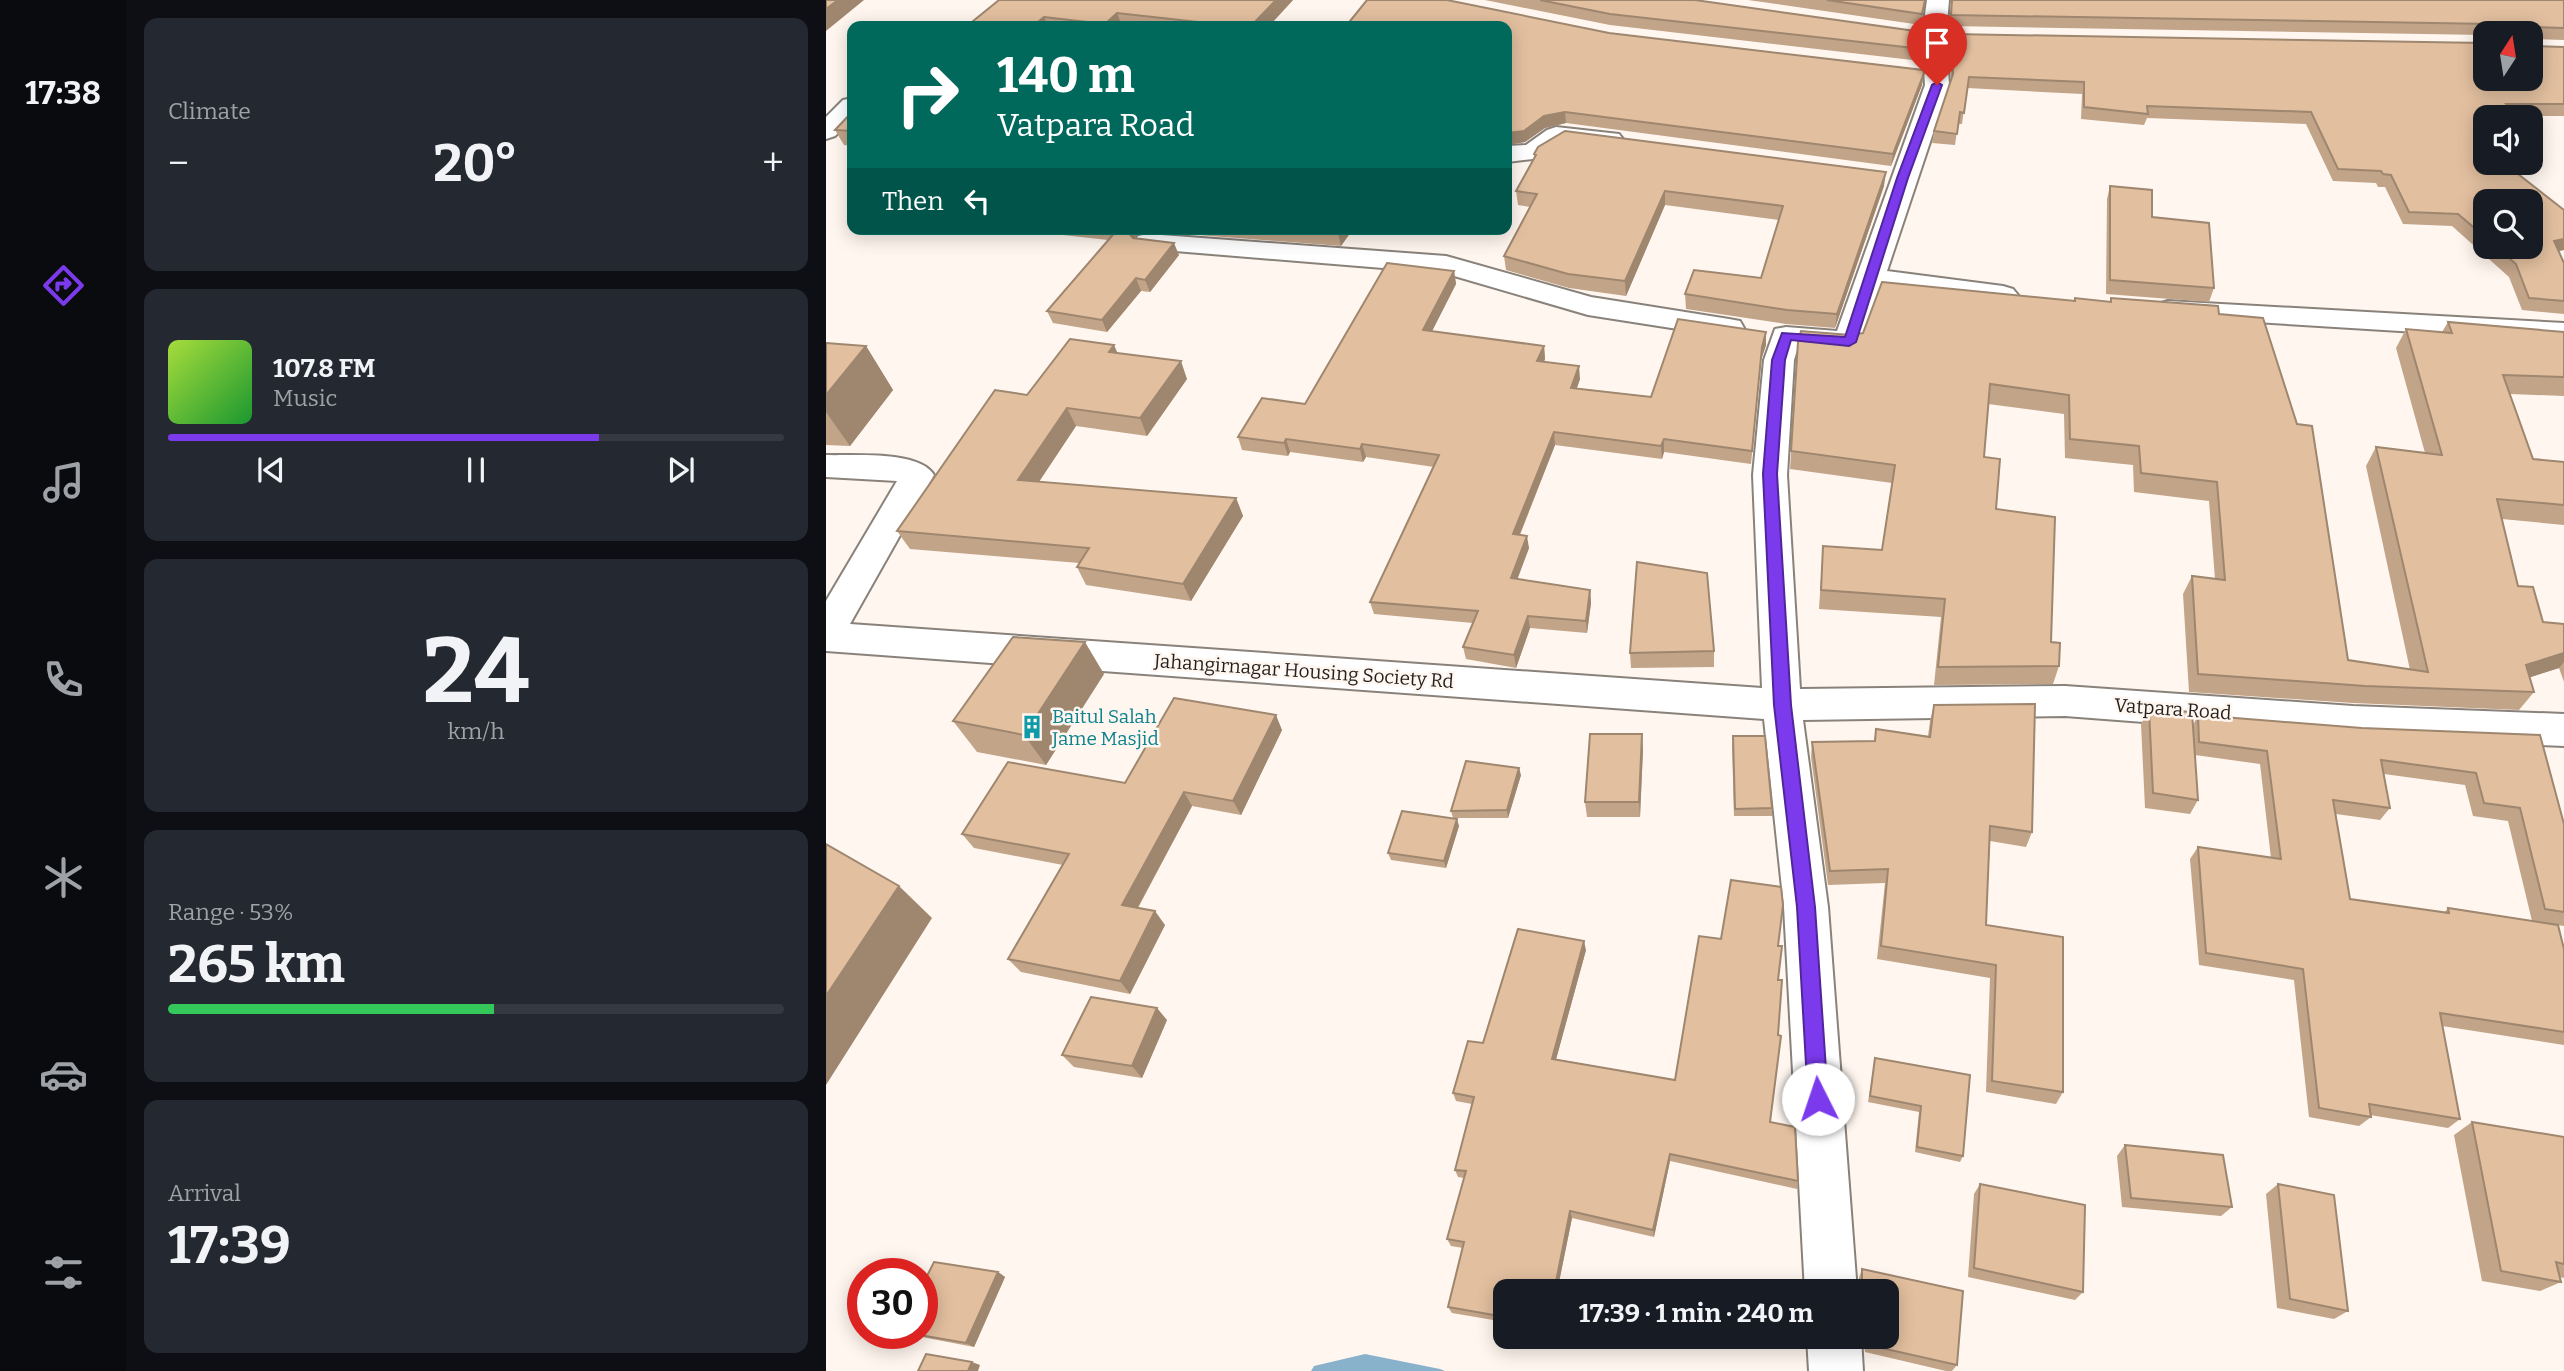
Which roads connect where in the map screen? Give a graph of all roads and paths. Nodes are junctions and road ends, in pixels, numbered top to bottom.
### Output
1 (1938, 0) edge
2 (847, 110) edge
3 (826, 131) edge
4 (1635, 142) edge
5 (1512, 154) edge
6 (1148, 242) edge
7 (1870, 278) junction
8 (2032, 299) edge
9 (2137, 308) edge
10 (2564, 332) edge
11 (1786, 336) junction
12 (826, 466) edge
13 (826, 635) edge
14 (1783, 705) junction
15 (2564, 730) edge
16 (1830, 1279) edge
17 (1835, 1349) edge
18 (1836, 1371) edge

1 - 7 street
2 - 3 street
4 - 5 street
6 - 11 street
7 - 8 street
7 - 11 street
9 - 10 street
11 - 14 street
12 - 13 street
13 - 14 street, Jahangirnagar Housing Society Rd
14 - 15 street, Vatpara Road
14 - 16 street
17 - 18 street

